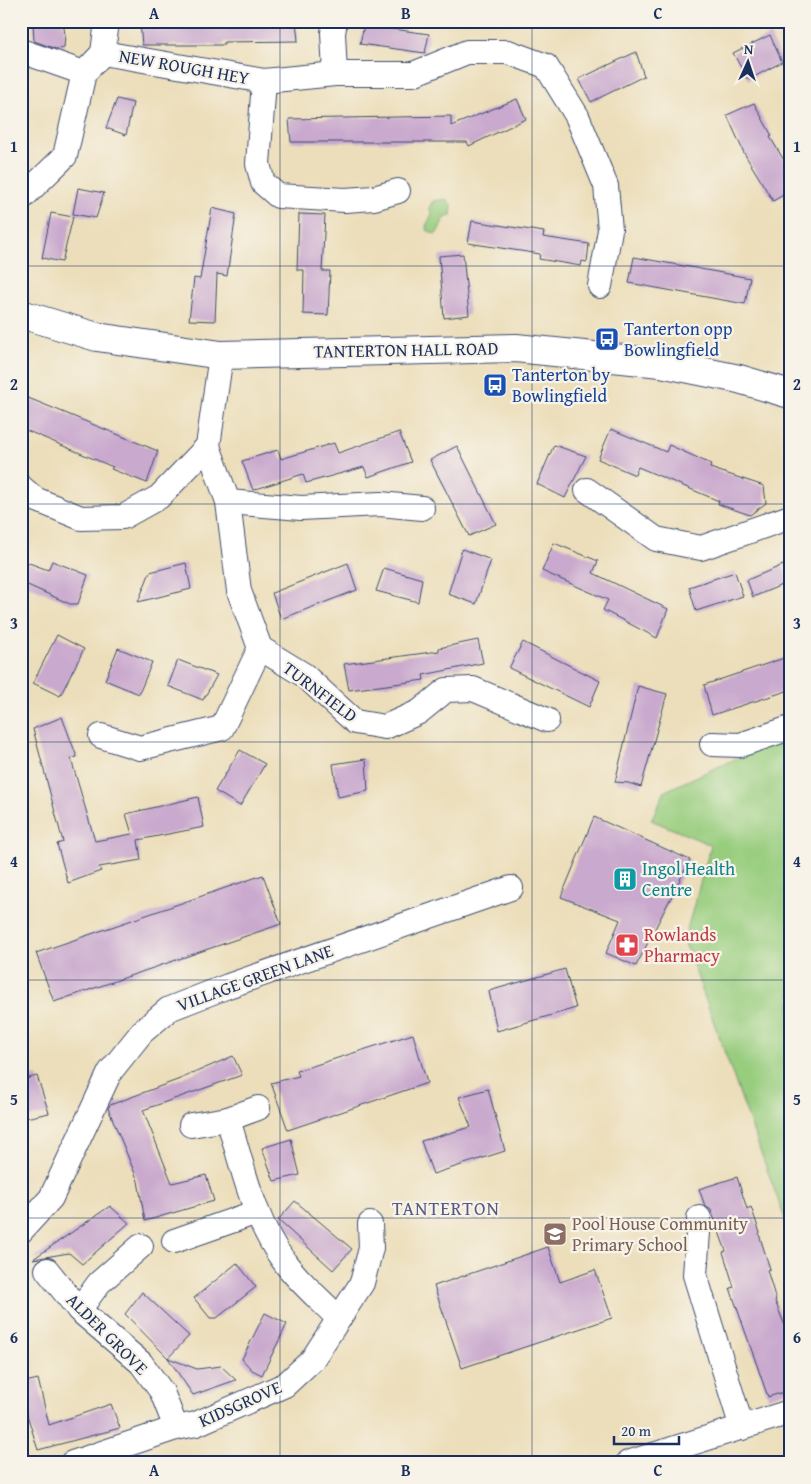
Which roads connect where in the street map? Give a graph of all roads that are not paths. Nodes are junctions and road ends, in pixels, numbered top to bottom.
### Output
1 (107, 21) edge
2 (335, 21) edge
3 (21, 51) edge
4 (103, 53) junction
5 (84, 73) junction
6 (335, 74) junction
7 (264, 81) junction
8 (398, 191) dead end
9 (21, 199) edge
10 (600, 286) dead end
11 (21, 314) edge
12 (222, 355) junction
13 (790, 394) edge
14 (208, 446) junction
15 (21, 487) edge
16 (587, 490) dead end
17 (228, 502) junction
18 (422, 508) dead end
19 (790, 517) edge
20 (260, 648) junction
21 (547, 720) dead end
22 (790, 728) edge
23 (101, 736) dead end
24 (712, 744) dead end
25 (511, 888) dead end
26 (258, 1108) dead end
27 (228, 1119) junction
28 (191, 1125) dead end
29 (257, 1212) junction
30 (699, 1218) dead end
31 (370, 1224) dead end
32 (21, 1231) edge
33 (174, 1241) dead end
34 (140, 1246) dead end
35 (47, 1270) dead end
36 (78, 1310) junction
37 (339, 1319) junction
38 (790, 1412) edge
39 (176, 1428) junction
40 (742, 1428) junction
41 (72, 1463) edge
42 (628, 1463) edge

1 - 4 street, NEW ROUGH HEY
2 - 6 street
3 - 5 street
4 - 5 street, NEW ROUGH HEY
4 - 7 street, NEW ROUGH HEY
5 - 9 street
6 - 7 street, NEW ROUGH HEY
6 - 10 street, NEW ROUGH HEY
7 - 8 street, NEW ROUGH HEY
11 - 12 street, TANTERTON HALL ROAD
12 - 13 street, TANTERTON HALL ROAD
12 - 14 street
14 - 15 street
14 - 17 street
16 - 19 street
17 - 18 street
17 - 20 street
20 - 21 street, TURNFIELD
20 - 23 street
22 - 24 street
25 - 32 street, VILLAGE GREEN LANE
26 - 27 street
27 - 28 street
27 - 29 street
29 - 33 street
29 - 37 street
30 - 40 street
31 - 37 street, KIDSGROVE
34 - 36 street
35 - 36 street, ALDER GROVE
36 - 39 street, ALDER GROVE
37 - 39 street, KIDSGROVE
38 - 40 street
39 - 41 street, KIDSGROVE
40 - 42 street

